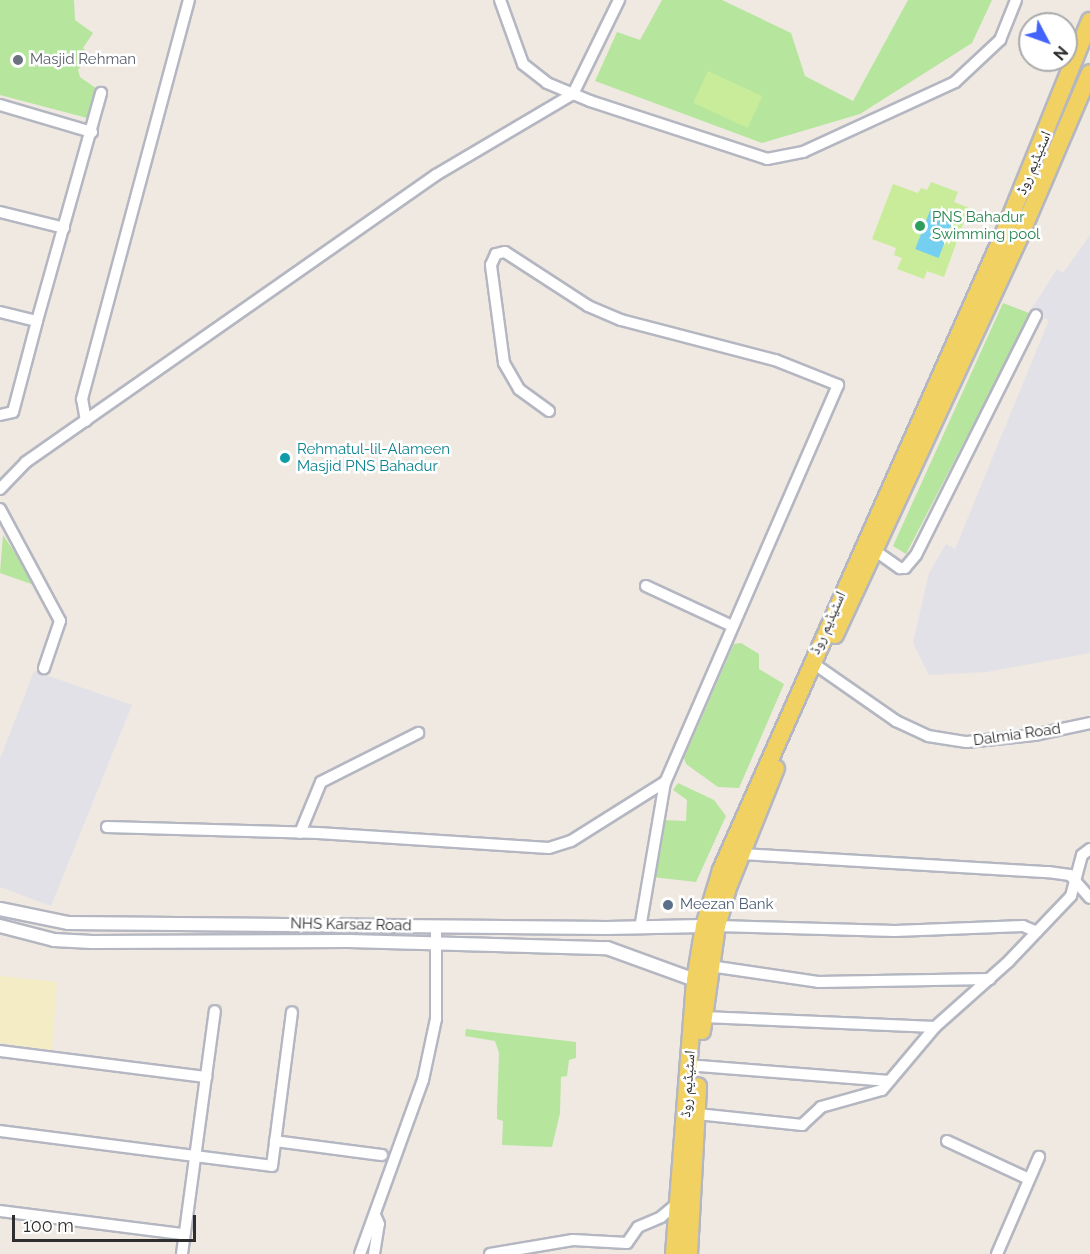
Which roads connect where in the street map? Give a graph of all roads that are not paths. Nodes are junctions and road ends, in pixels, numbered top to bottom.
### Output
1 (189, 0) edge
2 (500, 0) edge
3 (619, 0) edge
4 (1016, 0) edge
5 (1090, 21) edge
6 (1090, 73) edge
7 (101, 93) dead end
8 (573, 94) junction
9 (0, 105) edge
10 (92, 132) junction
11 (0, 212) edge
12 (64, 228) junction
13 (0, 312) edge
14 (1036, 315) dead end
15 (37, 321) junction
16 (549, 411) dead end
17 (0, 415) edge
18 (86, 421) junction
19 (0, 489) edge
20 (0, 509) edge
21 (874, 550) junction
22 (646, 586) dead end
23 (732, 626) junction
24 (44, 668) dead end
25 (820, 669) junction
26 (1090, 723) edge
27 (418, 734) dead end
28 (665, 782) junction
29 (107, 827) dead end
30 (300, 833) junction
31 (1090, 849) edge
32 (742, 854) junction
33 (1075, 880) junction
34 (1090, 898) edge
35 (0, 909) edge
36 (81, 923) junction
37 (0, 926) edge
38 (436, 926) junction
39 (711, 926) junction
40 (607, 928) junction
41 (640, 928) junction
42 (1037, 932) junction
43 (81, 941) junction
44 (435, 944) junction
45 (607, 948) junction
46 (710, 966) junction
47 (990, 979) junction
48 (695, 980) junction
49 (215, 1011) dead end
50 (292, 1011) dead end
51 (704, 1017) junction
52 (935, 1027) junction
53 (0, 1051) edge
54 (699, 1066) junction
55 (206, 1077) junction
56 (889, 1081) junction
57 (697, 1114) junction
58 (0, 1131) edge
59 (276, 1141) junction
60 (947, 1141) dead end
61 (195, 1154) junction
62 (382, 1155) dead end
63 (1039, 1157) dead end
64 (1029, 1179) junction
65 (679, 1202) junction
66 (0, 1211) edge
67 (375, 1215) junction
68 (183, 1234) junction
69 (627, 1243) junction
70 (182, 1254) edge
71 (360, 1254) edge
72 (374, 1254) edge
73 (490, 1254) edge
74 (632, 1254) edge
75 (674, 1254) edge
76 (689, 1254) edge
77 (997, 1254) edge

1 - 18 street
2 - 8 street
3 - 8 street
4 - 8 street
5 - 39 main road, اسٹیڈیم روڈ
6 - 21 main road, اسٹیڈیم روڈ
7 - 10 street
8 - 18 street
9 - 10 street
10 - 12 street
11 - 12 street
12 - 15 street
13 - 15 street
14 - 21 street
15 - 17 street
16 - 23 street
18 - 19 street
20 - 24 street
21 - 25 main road, اسٹیڈیم روڈ
22 - 23 street
23 - 28 street
25 - 26 street, Dalmia Road
25 - 32 main road, اسٹیڈیم روڈ
27 - 30 street
28 - 30 street
28 - 41 street
29 - 30 street
31 - 33 street
32 - 33 street
32 - 39 main road, اسٹیڈیم روڈ
33 - 34 street
33 - 42 street
35 - 36 street, NHS Karsaz Road
36 - 38 street, NHS Karsaz Road
36 - 43 street
37 - 43 street
38 - 40 street, NHS Karsaz Road
38 - 44 street
39 - 41 street, NHS Karsaz Road
39 - 42 street
39 - 46 main road, اسٹیڈیم روڈ
39 - 48 main road, اسٹیڈیم روڈ
40 - 41 street, NHS Karsaz Road
40 - 45 street
42 - 47 street
43 - 44 street
44 - 45 street
44 - 67 street
45 - 48 street
46 - 47 street
46 - 51 main road, اسٹیڈیم روڈ
47 - 52 street
48 - 65 main road, اسٹیڈیم روڈ
49 - 55 street
50 - 59 street
51 - 52 street
51 - 54 main road, اسٹیڈیم روڈ
52 - 56 street
53 - 55 street
54 - 56 street
54 - 57 main road, اسٹیڈیم روڈ
55 - 61 street
56 - 57 street
57 - 76 main road, اسٹیڈیم روڈ
58 - 61 street
59 - 61 street
59 - 62 street
60 - 64 street
61 - 68 street
63 - 64 street
64 - 77 street
65 - 69 street
65 - 75 main road, اسٹیڈیم روڈ
66 - 68 street
67 - 71 street
67 - 72 street
68 - 70 street
69 - 73 street
69 - 74 street

